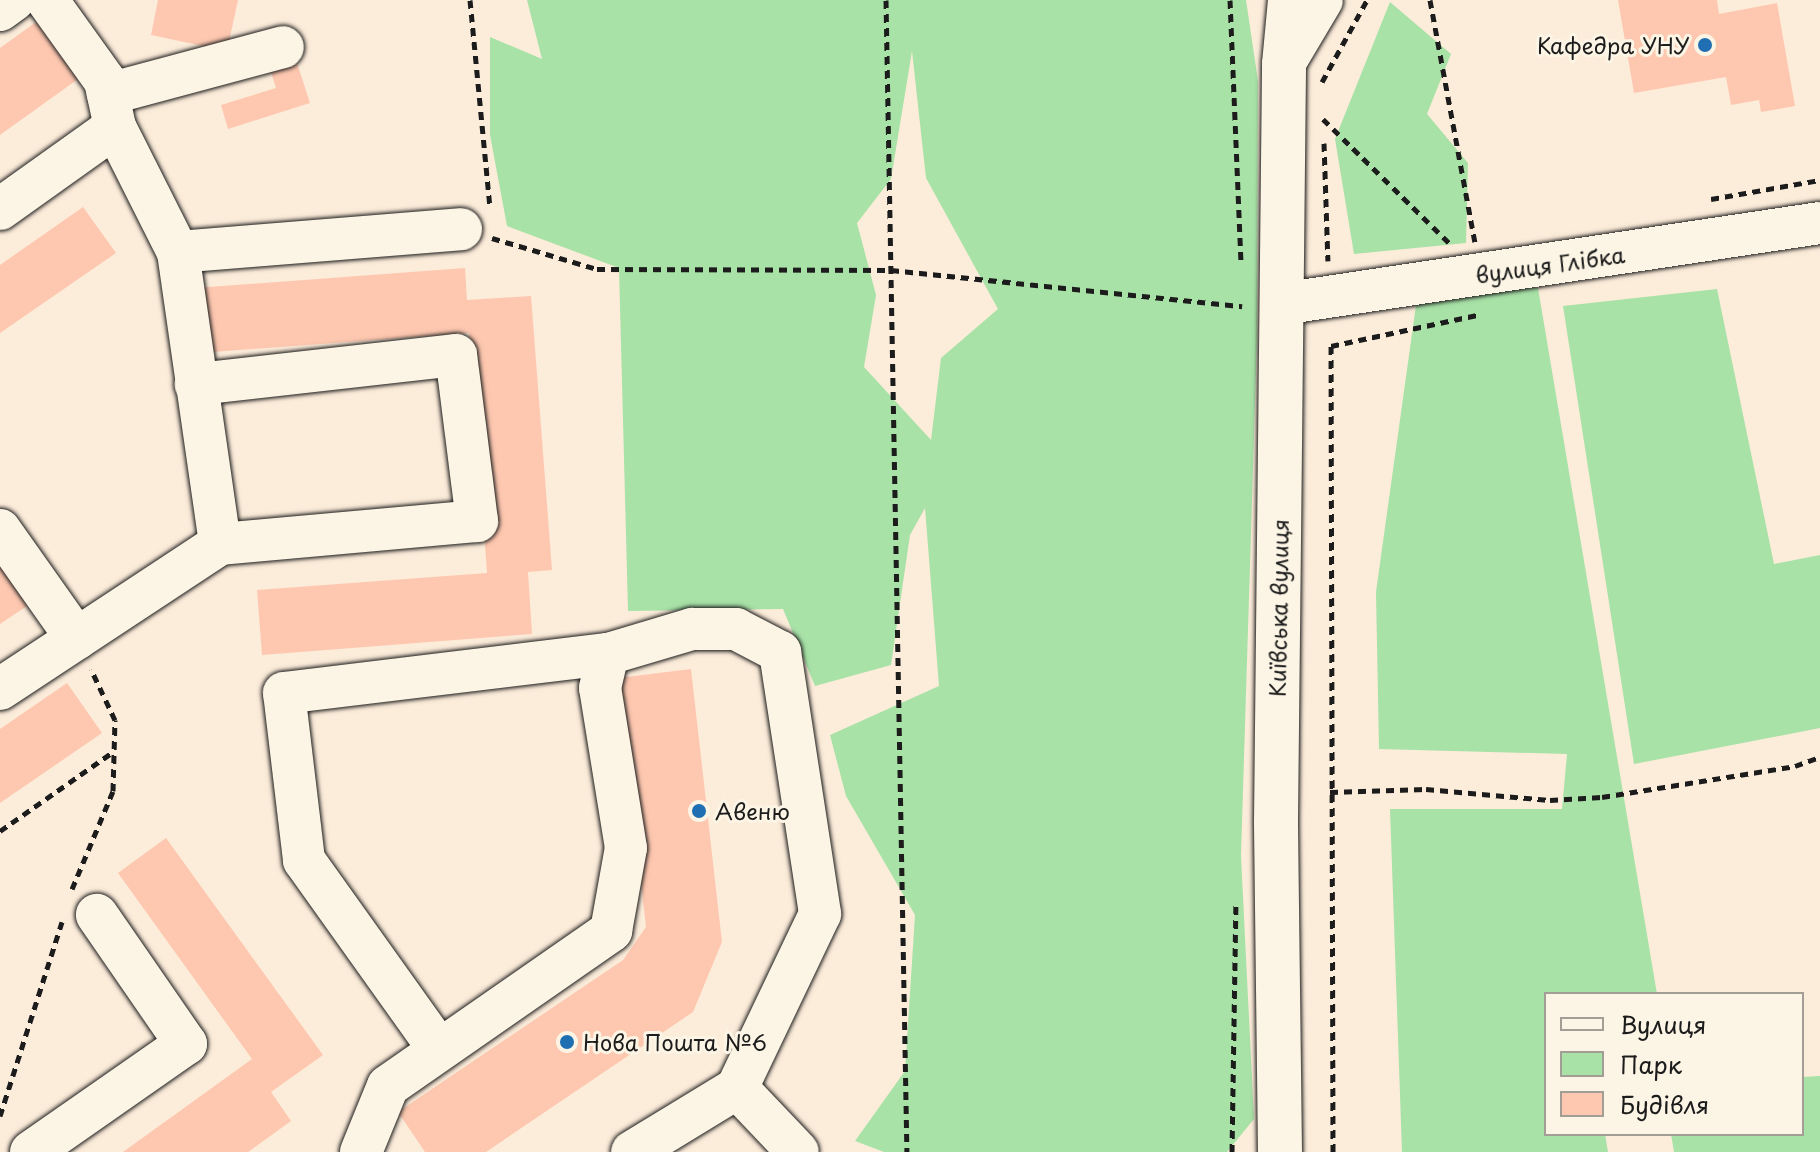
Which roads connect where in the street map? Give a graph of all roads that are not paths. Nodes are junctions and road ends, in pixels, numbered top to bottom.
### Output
1 (14, 0) edge
2 (47, 0) edge
3 (1277, 0) edge
4 (1290, 0) edge
5 (1322, 0) edge
6 (0, 10) edge
7 (283, 47) dead end
8 (1284, 64) junction
9 (111, 110) junction
10 (0, 209) edge
11 (1820, 223) edge
12 (477, 234) road end
13 (178, 252) junction
14 (1261, 298) junction
15 (196, 384) junction
16 (0, 530) edge
17 (220, 544) junction
18 (77, 639) junction
19 (608, 654) junction
20 (0, 689) edge
21 (76, 913) road end
22 (438, 1048) junction
23 (737, 1088) junction
24 (31, 1152) edge
25 (361, 1152) edge
26 (632, 1152) edge
27 (798, 1152) edge
28 (1280, 1152) edge

1 - 6 street
2 - 9 street
3 - 8 main road, Київська вулиця
4 - 8 main road, Київська вулиця
5 - 8 street
7 - 9 street
8 - 14 main road, Київська вулиця
9 - 10 street
9 - 13 street
11 - 14 street, вулиця Глібка
12 - 13 street
13 - 15 street
14 - 28 main road, Київська вулиця
15 - 17 street
15 - 17 street
16 - 18 street
17 - 18 street
18 - 20 street
19 - 22 street
19 - 22 street
19 - 23 street
21 - 24 street
22 - 25 street
23 - 26 street
23 - 27 street

